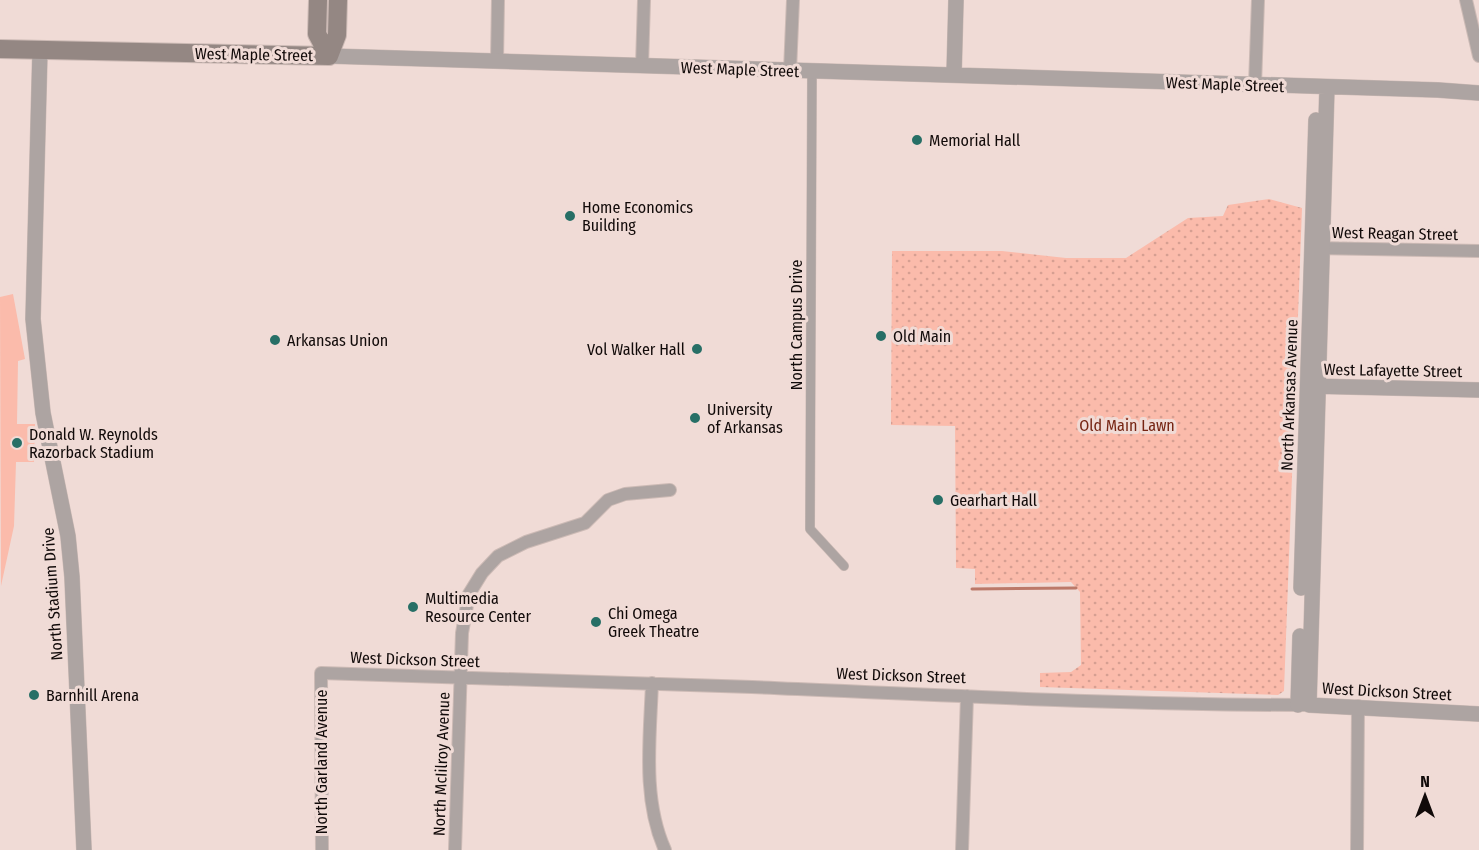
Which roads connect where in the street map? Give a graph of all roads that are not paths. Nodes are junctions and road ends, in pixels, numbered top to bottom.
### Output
1 (318, 0) edge
2 (338, 0) edge
3 (498, 0) edge
4 (644, 0) edge
5 (793, 0) edge
6 (956, 0) edge
7 (1257, 0) edge
8 (1466, 0) edge
9 (0, 49) edge
10 (40, 50) junction
11 (329, 56) junction
12 (1479, 56) edge
13 (497, 61) junction
14 (642, 66) junction
15 (790, 70) junction
16 (812, 71) junction
17 (954, 75) junction
18 (1255, 85) junction
19 (1322, 87) junction
20 (1479, 93) edge
21 (1316, 248) junction
22 (1479, 250) edge
23 (1313, 386) junction
24 (1479, 390) edge
25 (670, 490) dead end
26 (844, 566) dead end
27 (321, 673) joint
28 (460, 679) junction
29 (652, 683) junction
30 (967, 696) junction
31 (1304, 705) junction
32 (1358, 706) junction
33 (1479, 714) edge
34 (84, 850) edge
35 (322, 850) edge
36 (455, 850) edge
37 (665, 850) edge
38 (962, 850) edge
39 (1357, 850) edge

1 - 11 main road
2 - 11 main road
3 - 13 street
4 - 14 street
5 - 15 street
6 - 17 street
7 - 18 street
8 - 12 street
9 - 10 main road, West Maple Street
10 - 11 main road, West Maple Street
10 - 34 street, North Stadium Drive
11 - 13 street, West Maple Street
13 - 14 street, West Maple Street
14 - 15 street, West Maple Street
15 - 16 street, West Maple Street
16 - 17 street, West Maple Street
16 - 26 street, North Campus Drive
17 - 18 street, West Maple Street
18 - 19 street, West Maple Street
19 - 20 street, West Maple Street
19 - 21 street, North Arkansas Avenue
21 - 22 street, West Reagan Street
21 - 23 street, North Arkansas Avenue
23 - 24 street, West Lafayette Street
23 - 31 street, North Arkansas Avenue
25 - 28 street, North McIilroy Avenue
27 - 28 street, West Dickson Street
27 - 35 street, North Garland Avenue
28 - 29 street, West Dickson Street
28 - 36 street, North McIilroy Avenue
29 - 30 street, West Dickson Street
29 - 37 street
30 - 31 street, West Dickson Street
30 - 38 street
31 - 32 street, West Dickson Street
32 - 33 street, West Dickson Street
32 - 39 street

